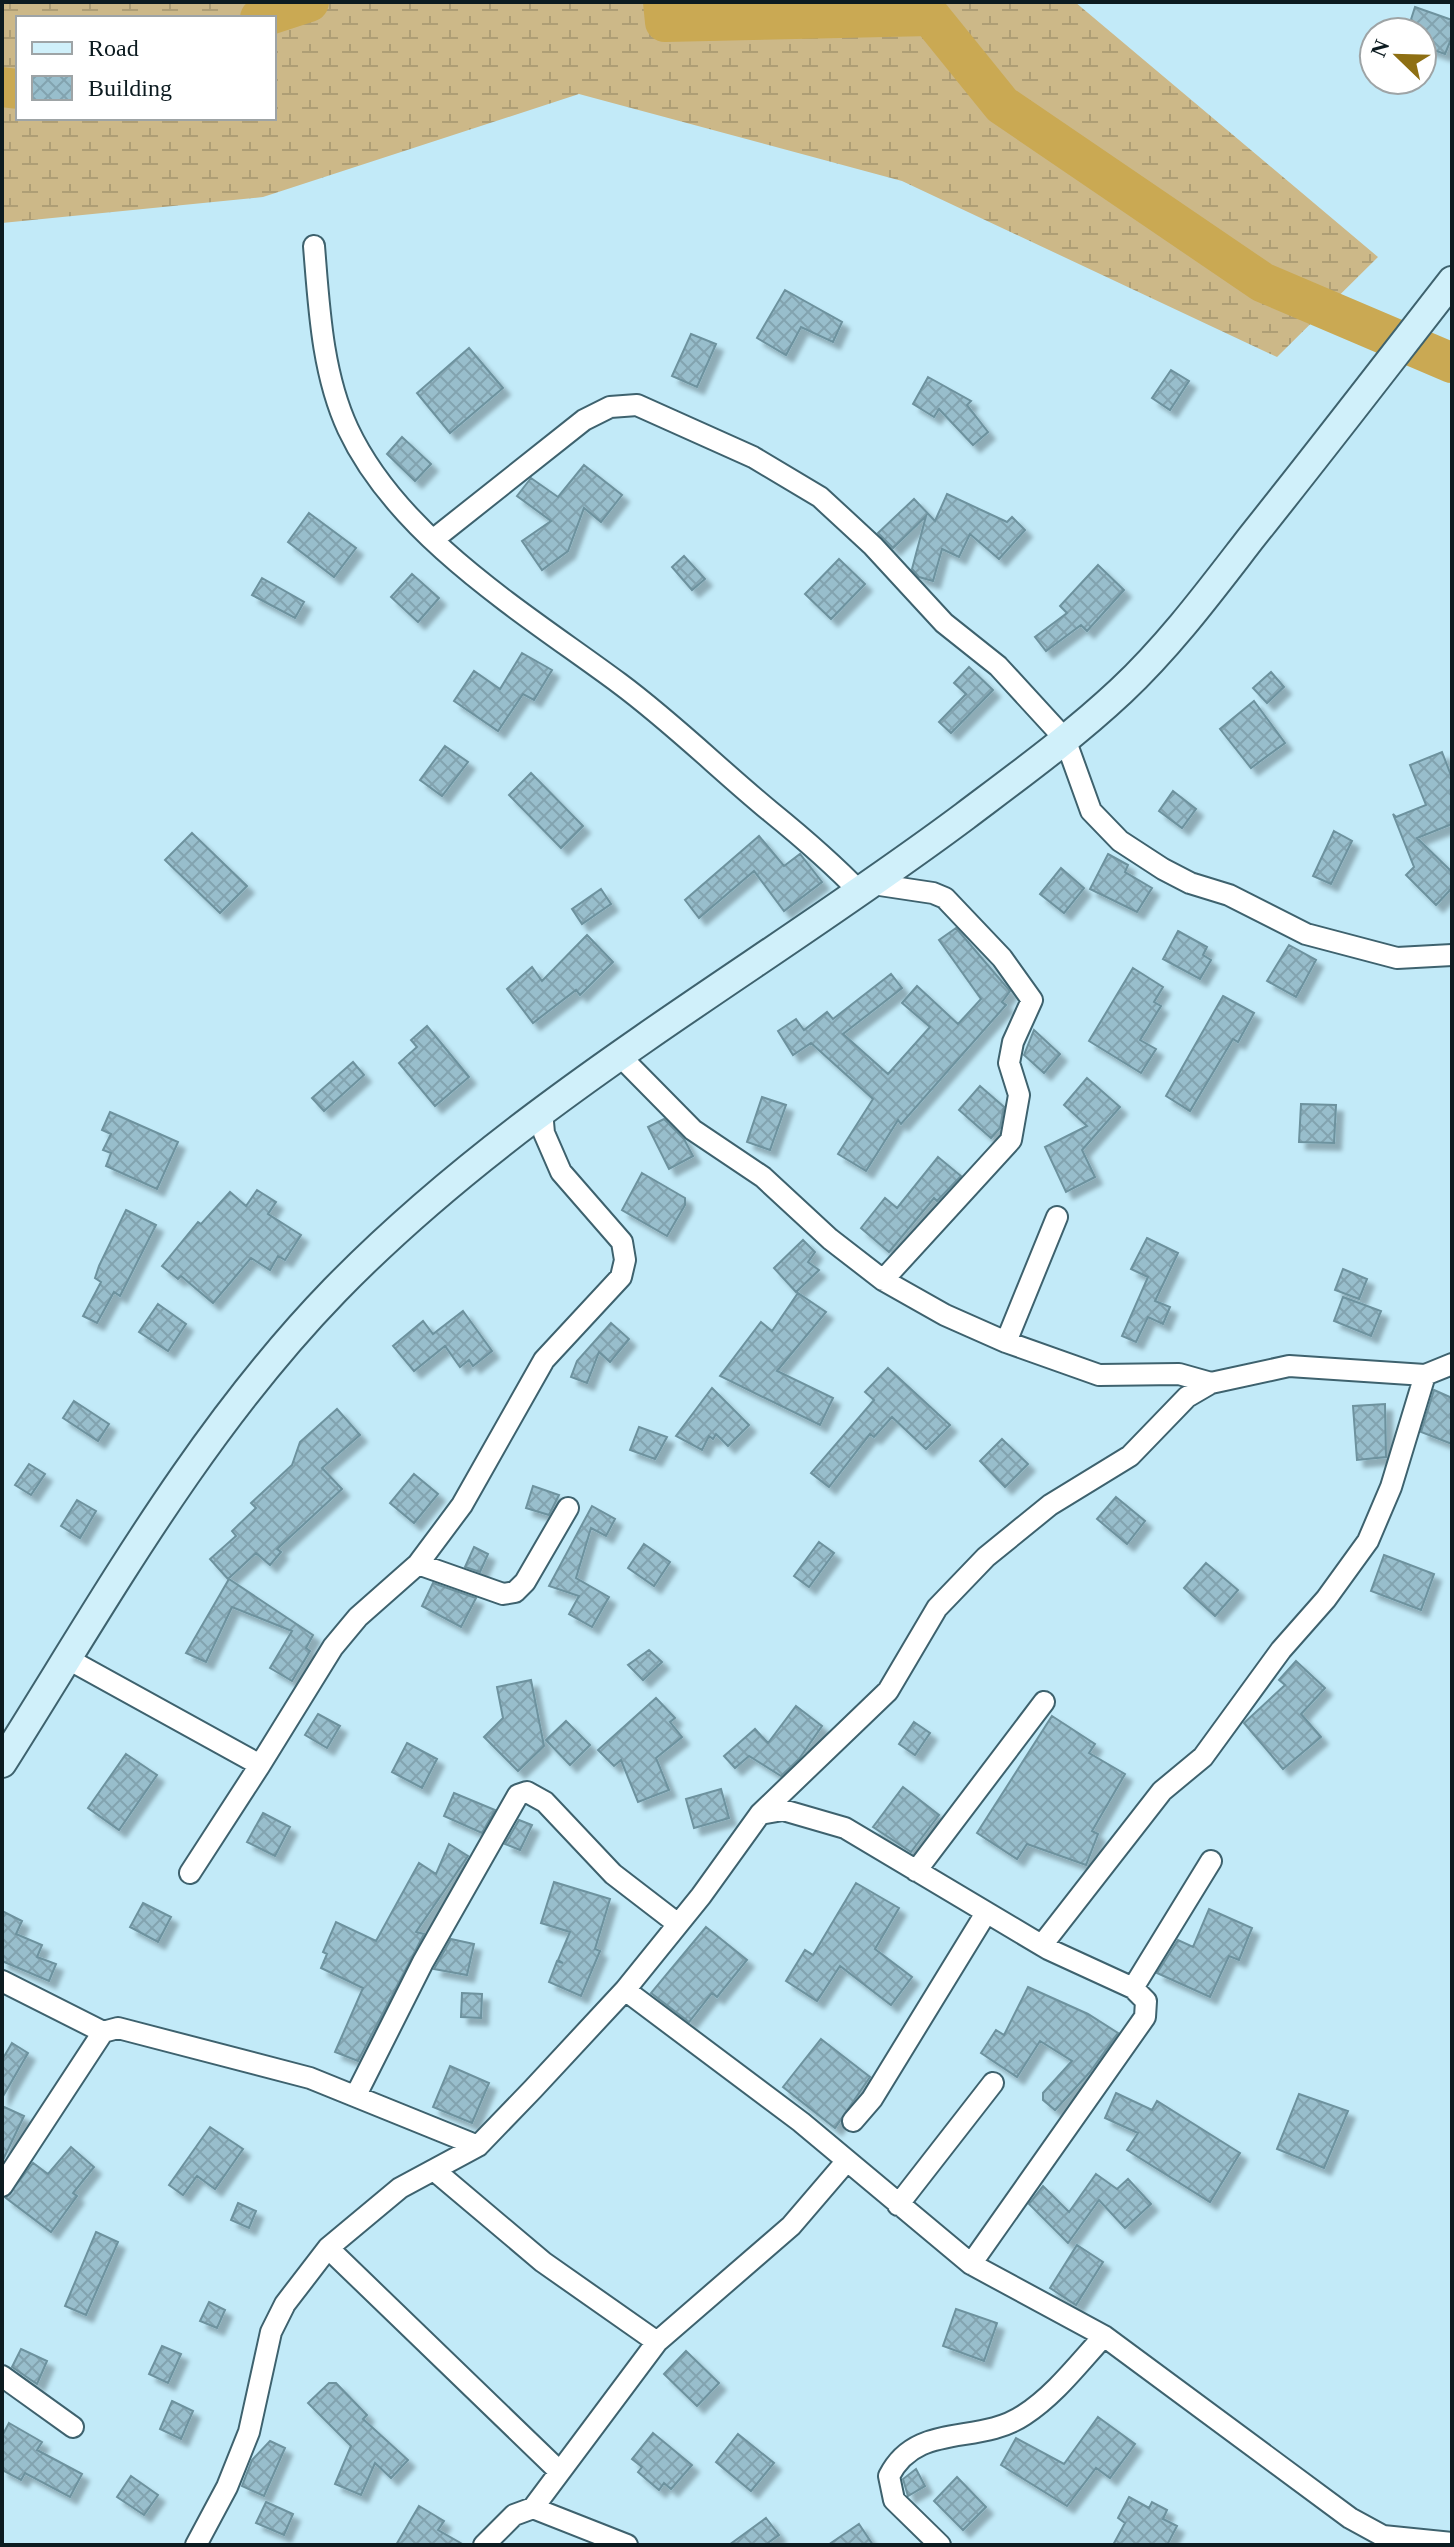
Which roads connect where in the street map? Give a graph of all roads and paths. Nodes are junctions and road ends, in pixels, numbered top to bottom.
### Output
1 (314, 246) dead end
2 (1452, 281) edge
3 (434, 539) junction
4 (1065, 739) junction
5 (867, 888) junction
6 (1452, 955) edge
7 (620, 1056) junction
8 (542, 1111) junction
9 (1057, 1217) dead end
10 (883, 1280) junction
11 (1006, 1342) junction
12 (1452, 1364) edge
13 (1425, 1375) junction
14 (1211, 1383) junction
15 (568, 1508) dead end
16 (418, 1564) junction
17 (68, 1659) junction
18 (1044, 1702) dead end
19 (2, 1763) edge
20 (260, 1765) junction
21 (760, 1814) junction
22 (1211, 1861) dead end
23 (916, 1871) junction
24 (190, 1873) dead end
25 (986, 1913) junction
26 (678, 1924) junction
27 (1042, 1945) junction
28 (2, 1981) edge
29 (1133, 1988) junction
30 (625, 1990) junction
31 (103, 2032) junction
32 (993, 2083) dead end
33 (356, 2095) junction
34 (853, 2121) dead end
35 (478, 2146) junction
36 (845, 2163) junction
37 (434, 2170) junction
38 (2, 2186) edge
39 (898, 2205) junction
40 (328, 2248) junction
41 (971, 2264) junction
42 (1104, 2336) junction
43 (657, 2342) junction
44 (2, 2376) edge
45 (73, 2427) dead end
46 (560, 2472) junction
47 (533, 2508) junction
48 (1452, 2543) edge
49 (196, 2545) edge
50 (484, 2545) edge
51 (627, 2545) edge
52 (940, 2545) edge

1 - 3 street
2 - 4 main road
3 - 4 street
3 - 5 street
4 - 5 main road
4 - 6 street
5 - 7 main road
5 - 10 street
7 - 8 main road
7 - 10 street
8 - 16 street
8 - 17 main road
9 - 11 street
10 - 11 street
11 - 14 street
12 - 13 street
13 - 14 street
13 - 27 street
14 - 21 street
15 - 16 street
16 - 20 street
17 - 19 main road
17 - 20 street
18 - 23 street
20 - 24 street
21 - 23 street
21 - 26 street
22 - 29 street
23 - 25 street
25 - 27 street
25 - 34 street
26 - 30 street
26 - 33 street
27 - 29 street
28 - 31 street
29 - 41 street
30 - 35 street
30 - 36 street
31 - 33 street
31 - 38 street
32 - 39 street
33 - 35 street
35 - 37 street
36 - 39 street
36 - 43 street
37 - 40 street
37 - 43 street
39 - 41 street
40 - 46 street
40 - 49 street
41 - 42 street
42 - 48 street
42 - 52 street
43 - 46 street
44 - 45 street
46 - 47 street
47 - 50 street
47 - 51 street

